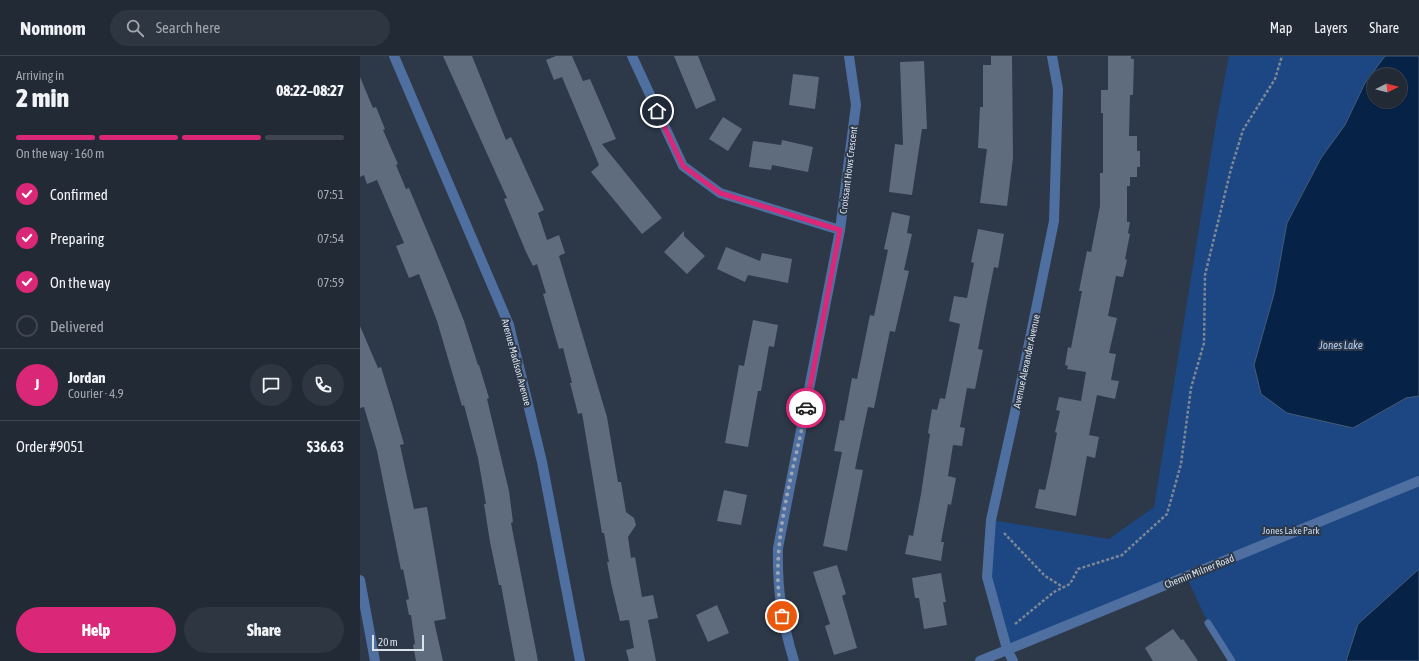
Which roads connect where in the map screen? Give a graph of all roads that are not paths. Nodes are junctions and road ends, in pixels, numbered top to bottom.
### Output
1 (394, 56) edge
2 (632, 56) edge
3 (849, 56) edge
4 (1052, 56) edge
5 (840, 230) junction
6 (1417, 482) edge
7 (360, 580) edge
8 (1208, 623) dead end
9 (1007, 649) junction
10 (375, 661) edge
11 (580, 661) edge
12 (794, 661) edge
13 (980, 661) edge
14 (1013, 661) edge
15 (1232, 661) edge

1 - 11 street, Avenue Madison Avenue
2 - 5 street
3 - 5 street, Croissant Hows Crescent
4 - 9 street, Avenue Alexander Avenue
5 - 12 street, Croissant Hows Crescent
6 - 9 street, Chemin Milner Road
7 - 10 street
8 - 15 lane
9 - 13 street, Chemin Milner Road
9 - 14 street, Avenue Alexander Avenue

